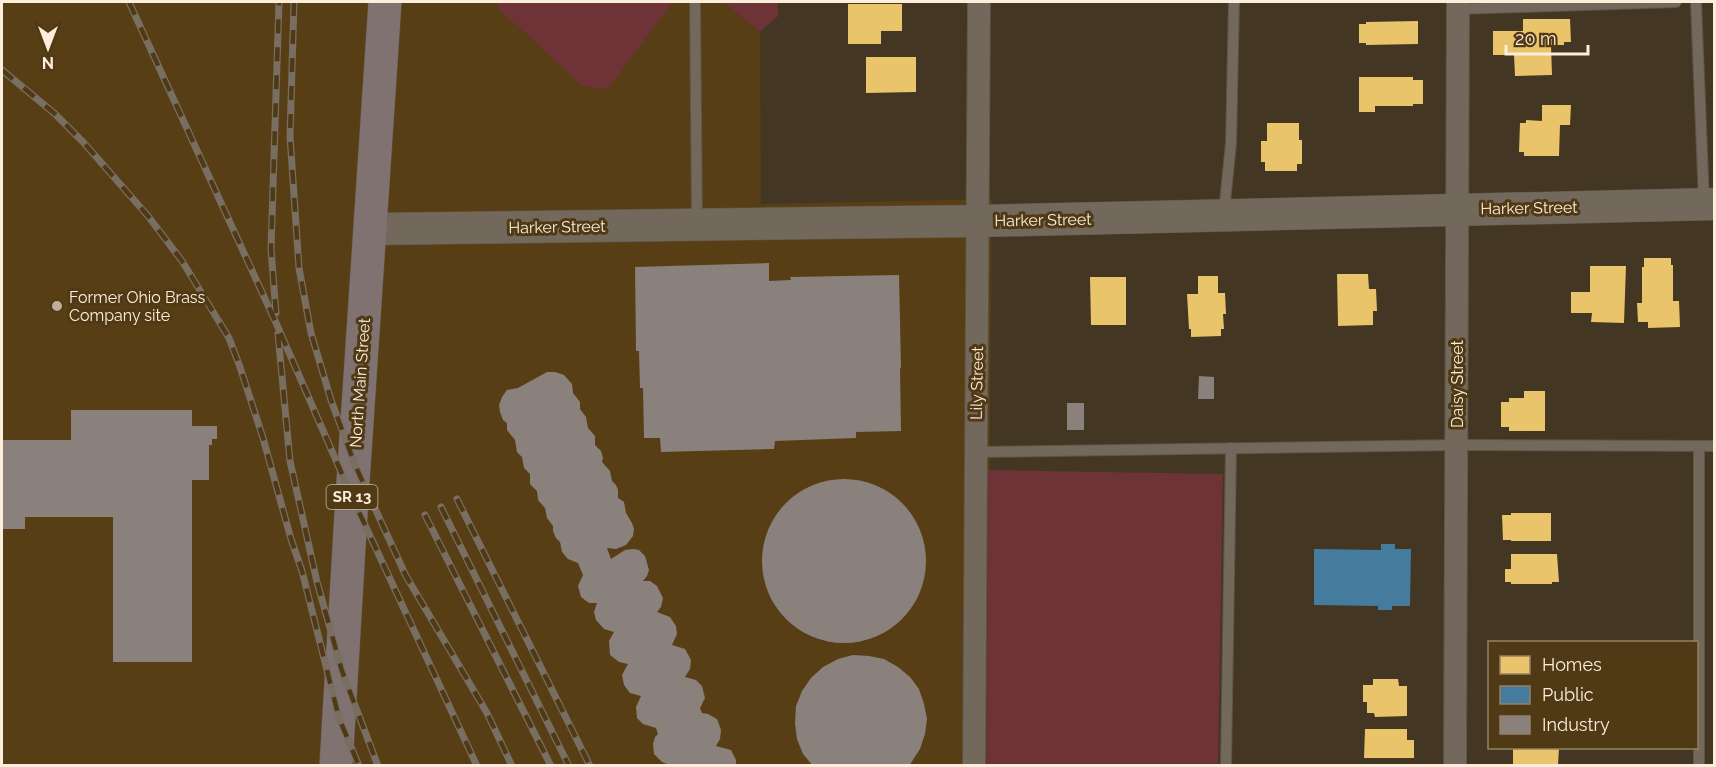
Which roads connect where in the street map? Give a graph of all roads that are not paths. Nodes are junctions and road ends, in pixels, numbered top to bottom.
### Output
1 (385, 2) edge
2 (695, 2) edge
3 (979, 2) edge
4 (1234, 2) edge
5 (1676, 2) edge
6 (1696, 2) edge
7 (1458, 5) edge
8 (1709, 204) edge
9 (1457, 210) junction
10 (1224, 215) junction
11 (978, 221) junction
12 (697, 225) junction
13 (371, 229) junction
14 (1457, 445) junction
15 (1714, 446) edge
16 (1699, 447) junction
17 (1231, 448) junction
18 (976, 452) junction
19 (336, 765) edge
20 (974, 765) edge
21 (1226, 765) edge
22 (1455, 765) edge
23 (1699, 765) edge

1 - 13 highway, North Main Street / SR 13
2 - 12 lane
3 - 11 street, Lily Street
4 - 10 lane
5 - 7 lane
6 - 8 lane
7 - 9 street, Daisy Street
8 - 9 street, Harker Street
9 - 10 street, Harker Street
9 - 14 street, Daisy Street
10 - 11 street, Harker Street
11 - 12 street, Harker Street
11 - 18 street, Lily Street
12 - 13 street, Harker Street
13 - 19 highway, North Main Street / SR 13
14 - 16 lane
14 - 17 lane
14 - 22 street, Daisy Street
15 - 16 lane
16 - 23 lane
17 - 18 lane
17 - 21 lane
18 - 20 street, Lily Street

